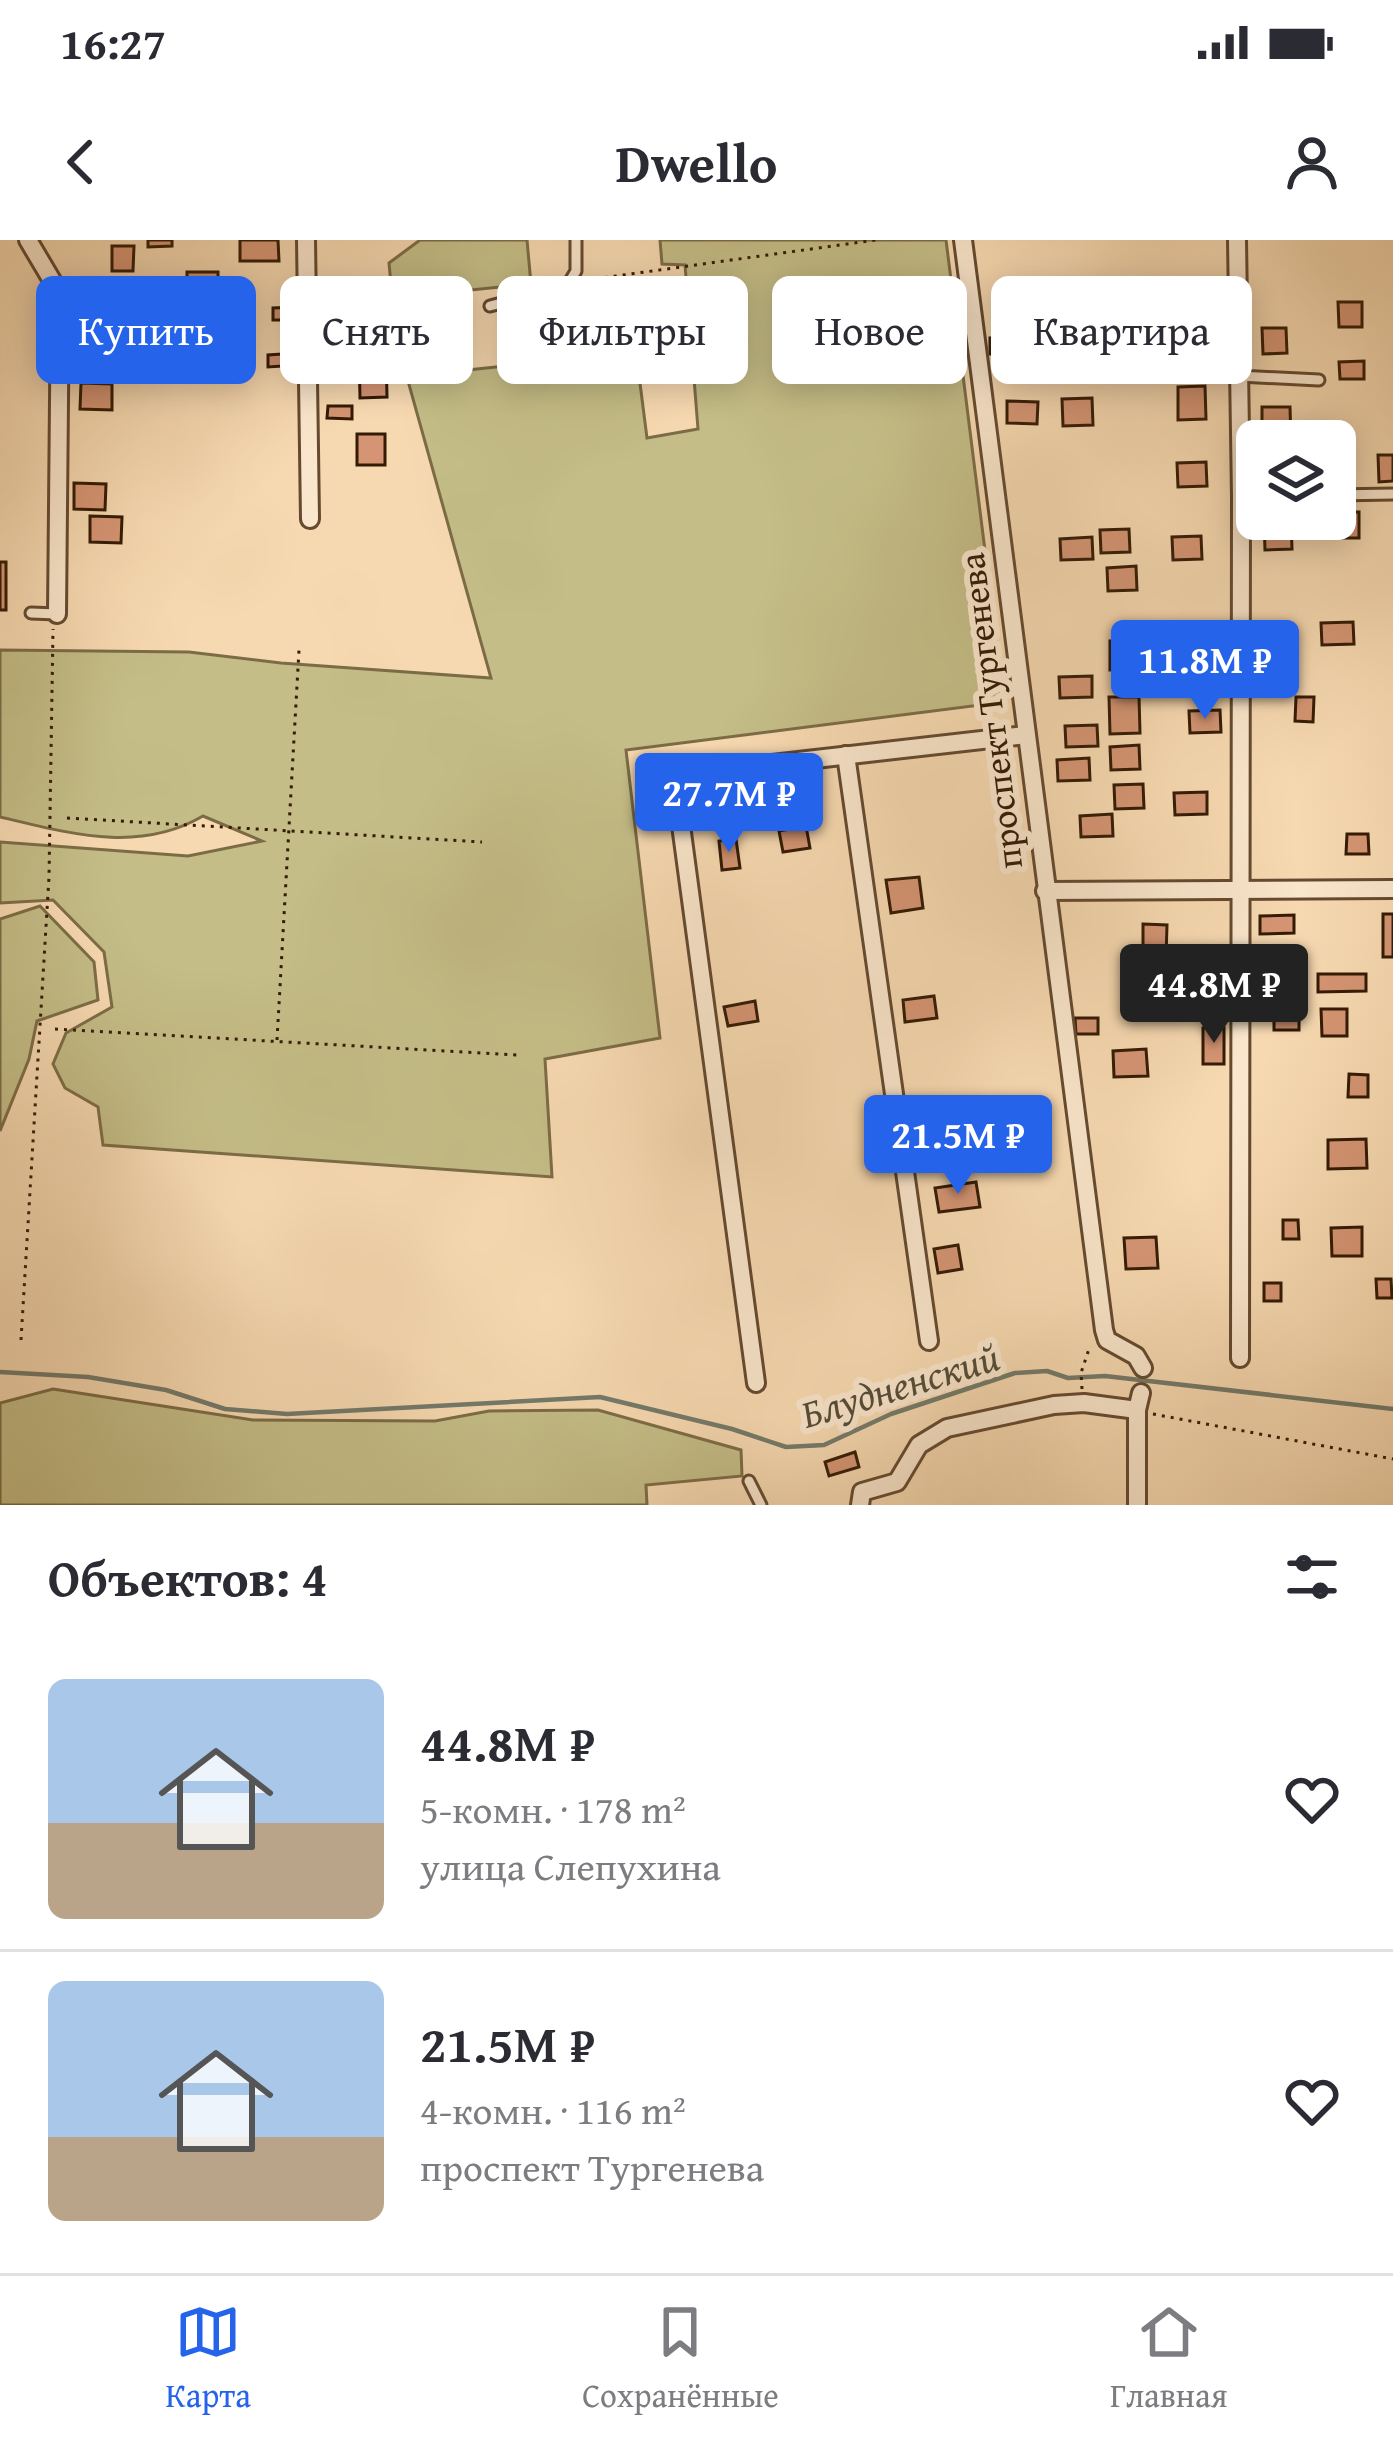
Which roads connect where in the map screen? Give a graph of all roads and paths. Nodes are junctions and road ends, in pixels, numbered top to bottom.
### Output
1 (28, 240) edge
2 (307, 240) edge
3 (576, 240) edge
4 (876, 240) edge
5 (963, 240) edge
6 (1237, 240) edge
7 (573, 276) edge
8 (628, 276) edge
9 (1238, 276) edge
10 (497, 304) edge
11 (490, 306) dead end
12 (1252, 377) edge
13 (1319, 380) dead end
14 (1240, 384) edge
15 (1243, 420) edge
16 (1393, 494) edge
17 (1356, 495) edge
18 (310, 519) dead end
19 (1248, 540) edge
20 (31, 614) dead end
21 (57, 614) junction
22 (299, 650) dead end
23 (1026, 735) junction
24 (846, 755) junction
25 (67, 818) dead end
26 (286, 831) junction
27 (482, 842) dead end
28 (1240, 888) junction
29 (1393, 889) edge
30 (1045, 891) junction
31 (55, 1029) dead end
32 (277, 1042) junction
33 (517, 1054) dead end
34 (21, 1340) dead end
35 (1107, 1340) junction
36 (929, 1341) dead end
37 (1240, 1358) dead end
38 (1143, 1368) dead end
39 (756, 1383) dead end
40 (1081, 1383) dead end
41 (1139, 1401) junction
42 (1393, 1459) edge
43 (749, 1481) dead end
44 (761, 1505) edge
45 (860, 1505) edge
46 (1137, 1505) edge

1 - 21 street
2 - 18 street
3 - 7 lane
4 - 8 path
5 - 23 street, проспект Тургенева
6 - 9 street
10 - 11 lane
12 - 13 lane
14 - 15 street
16 - 17 lane
19 - 28 street
20 - 21 lane
21 - 34 path
22 - 26 path
23 - 24 street
23 - 30 street, проспект Тургенева
24 - 36 street
24 - 39 street
25 - 26 path
26 - 27 path
26 - 32 path
28 - 29 street
28 - 30 street
28 - 37 street
30 - 35 street, проспект Тургенева
31 - 32 path
32 - 33 path
35 - 38 street
35 - 40 path
41 - 42 path
41 - 45 street
41 - 46 street
43 - 44 lane

